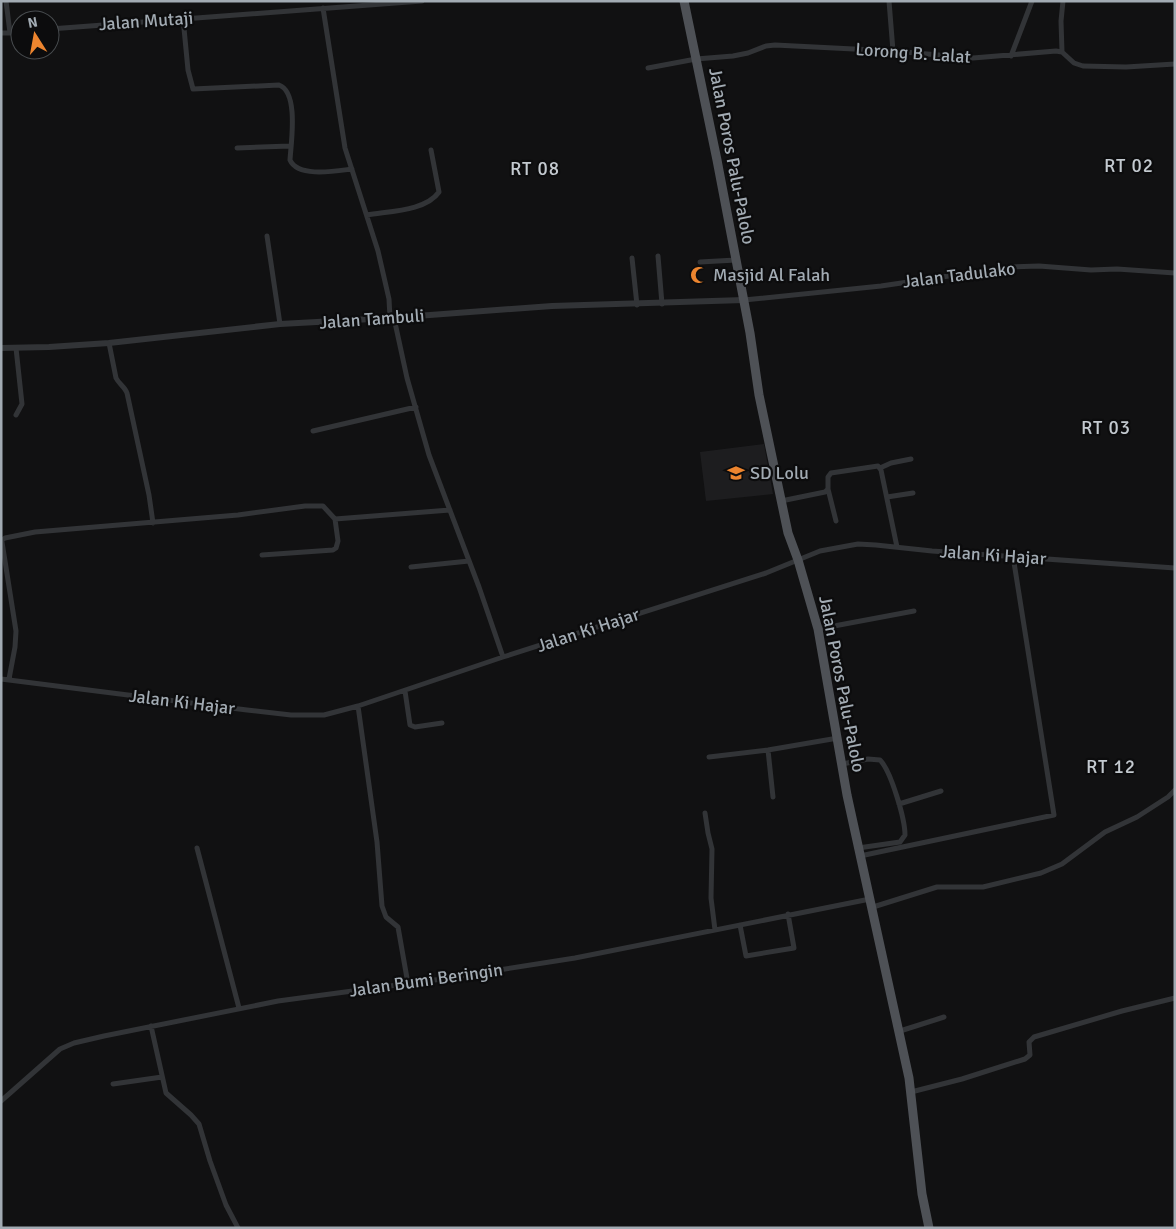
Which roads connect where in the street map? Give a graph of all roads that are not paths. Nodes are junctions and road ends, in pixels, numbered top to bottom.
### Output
1 (6, 1) edge
2 (318, 1) edge
3 (422, 1) edge
4 (684, 1) edge
5 (889, 1) edge
6 (1032, 1) edge
7 (1063, 1) edge
8 (321, 8) junction
9 (183, 18) junction
10 (60, 28) edge
11 (10, 32) joint
12 (1, 34) edge
13 (893, 51) junction
14 (1062, 52) junction
15 (1011, 56) junction
16 (696, 59) junction
17 (1175, 64) edge
18 (648, 68) dead end
19 (290, 146) junction
20 (237, 148) dead end
21 (432, 150) dead end
22 (352, 170) junction
23 (367, 215) junction
24 (267, 236) dead end
25 (658, 256) dead end
26 (632, 258) dead end
27 (736, 260) junction
28 (700, 262) dead end
29 (1175, 273) edge
30 (744, 300) junction
31 (637, 304) junction
32 (662, 304) junction
33 (392, 318) junction
34 (280, 324) junction
35 (109, 343) junction
36 (1, 348) edge
37 (16, 348) junction
38 (416, 408) junction
39 (16, 415) dead end
40 (313, 431) dead end
41 (911, 459) dead end
42 (880, 468) junction
43 (828, 489) junction
44 (913, 493) dead end
45 (887, 497) junction
46 (781, 501) junction
47 (450, 510) junction
48 (335, 520) junction
49 (836, 521) dead end
50 (153, 522) junction
51 (896, 547) junction
52 (262, 554) dead end
53 (1013, 556) junction
54 (798, 560) junction
55 (469, 561) junction
56 (411, 567) dead end
57 (1175, 568) edge
58 (914, 611) dead end
59 (818, 629) junction
60 (503, 657) junction
61 (1, 679) edge
62 (9, 679) junction
63 (405, 691) junction
64 (358, 706) junction
65 (442, 723) dead end
66 (838, 738) junction
67 (768, 750) junction
68 (709, 757) dead end
69 (842, 764) junction
70 (1175, 790) edge
71 (941, 791) dead end
72 (773, 797) dead end
73 (899, 804) junction
74 (705, 813) dead end
75 (197, 848) dead end
76 (859, 852) junction
77 (872, 903) junction
78 (788, 914) junction
79 (740, 925) junction
80 (715, 930) junction
81 (408, 984) junction
82 (1175, 998) edge
83 (239, 1008) junction
84 (944, 1017) dead end
85 (151, 1026) junction
86 (900, 1031) junction
87 (162, 1076) junction
88 (113, 1084) dead end
89 (911, 1092) junction
90 (1, 1101) edge
91 (238, 1228) edge
92 (929, 1228) edge

1 - 11 street
2 - 8 street
3 - 8 street, Jalan Mutaji
4 - 16 main road, Jalan Poros Palu-Palolo
5 - 13 street
6 - 15 street
7 - 14 street
8 - 9 street, Jalan Mutaji
8 - 22 street
9 - 10 street, Jalan Mutaji
9 - 19 street
11 - 12 street
13 - 15 street, Lorong B. Lalat
13 - 16 street, Lorong B. Lalat
14 - 15 street, Lorong B. Lalat
14 - 17 street
16 - 18 street, Lorong B. Lalat
16 - 27 main road, Jalan Poros Palu-Palolo
19 - 20 street
19 - 22 street
21 - 23 street
22 - 23 street
23 - 33 street
24 - 34 street
25 - 32 street
26 - 31 street
27 - 28 street
27 - 30 main road, Jalan Poros Palu-Palolo
29 - 30 street, Jalan Tadulako
30 - 32 street, Jalan Tambuli
30 - 46 main road, Jalan Poros Palu-Palolo
31 - 32 street, Jalan Tambuli
31 - 33 street, Jalan Tambuli
33 - 34 street, Jalan Tambuli
33 - 38 street
34 - 35 street, Jalan Tambuli
35 - 37 street, Jalan Tambuli
35 - 50 street
36 - 37 street, Jalan Tambuli
37 - 39 street
38 - 40 street
38 - 47 street
41 - 42 street
42 - 43 street
42 - 45 street
43 - 46 street
43 - 49 street
44 - 45 street
45 - 51 street
46 - 54 main road, Jalan Poros Palu-Palolo
47 - 48 street
47 - 55 street
48 - 50 street
48 - 52 street
50 - 62 street
51 - 53 street, Jalan Ki Hajar
51 - 54 street, Jalan Ki Hajar
53 - 57 street, Jalan Ki Hajar
53 - 76 street
54 - 59 main road, Jalan Poros Palu-Palolo
54 - 60 street, Jalan Ki Hajar
55 - 56 street
55 - 60 street
58 - 59 street
59 - 66 main road, Jalan Poros Palu-Palolo
60 - 63 street, Jalan Ki Hajar
61 - 62 street, Jalan Ki Hajar
62 - 64 street, Jalan Ki Hajar
63 - 64 street, Jalan Ki Hajar
63 - 65 street
64 - 81 street
66 - 67 street
66 - 69 main road, Jalan Poros Palu-Palolo
67 - 68 street
67 - 72 street
69 - 73 street
69 - 76 main road, Jalan Poros Palu-Palolo
70 - 77 street, Jalan Bumi Beringin
71 - 73 street
73 - 76 street
74 - 80 street
75 - 83 street
76 - 77 main road, Jalan Poros Palu-Palolo
77 - 78 street, Jalan Bumi Beringin
77 - 86 main road, Jalan Poros Palu-Palolo
78 - 79 street, Jalan Bumi Beringin
78 - 79 street
79 - 80 street, Jalan Bumi Beringin
80 - 81 street, Jalan Bumi Beringin
81 - 83 street, Jalan Bumi Beringin
82 - 89 street
83 - 85 street, Jalan Bumi Beringin
84 - 86 street
85 - 87 street
85 - 90 street, Jalan Bumi Beringin
86 - 89 main road, Jalan Poros Palu-Palolo
87 - 88 street
87 - 91 street
89 - 92 main road, Jalan Poros Palu-Palolo

